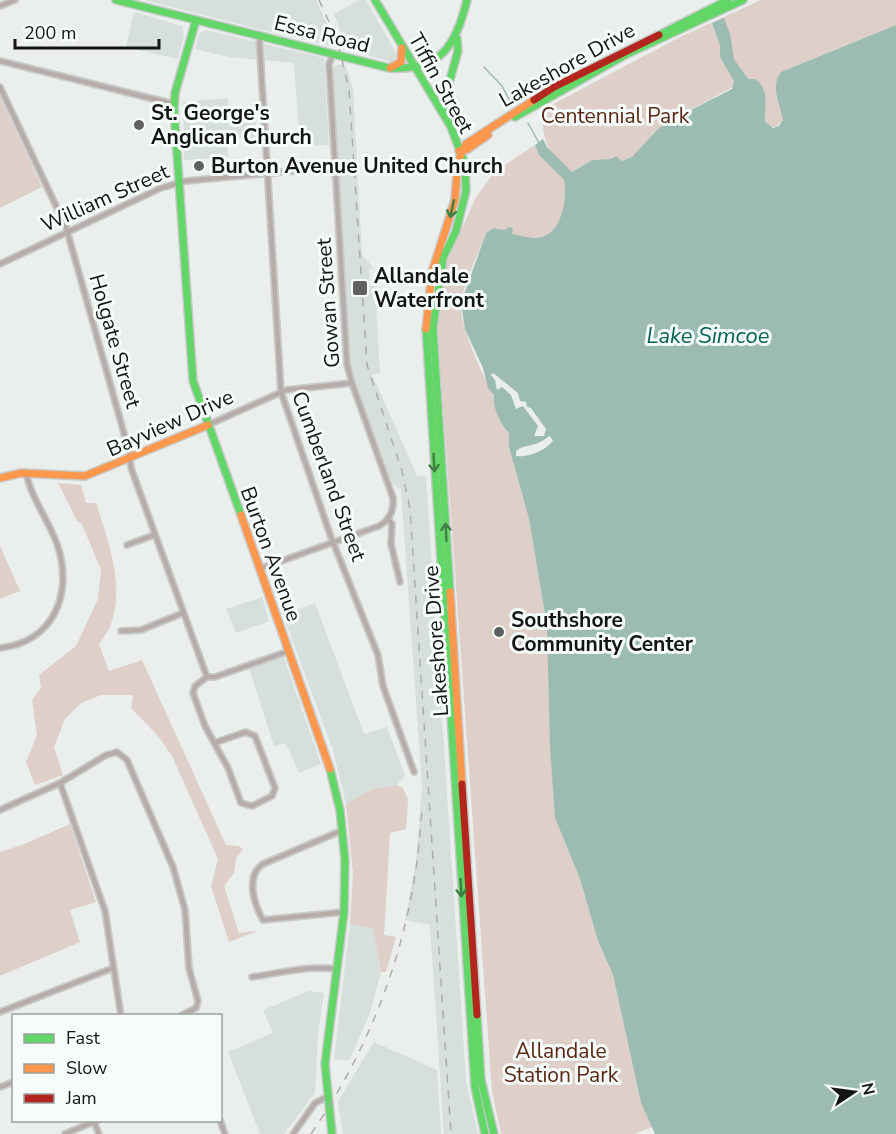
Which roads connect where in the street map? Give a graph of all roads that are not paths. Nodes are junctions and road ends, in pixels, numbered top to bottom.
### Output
1 (15, 0) edge
2 (116, 0) edge
3 (375, 0) edge
4 (467, 0) edge
5 (728, 0) edge
6 (743, 0) edge
7 (0, 6) edge
8 (719, 7) junction
9 (196, 20) junction
10 (259, 36) junction
11 (457, 38) junction
12 (402, 45) junction
13 (333, 54) junction
14 (0, 61) edge
15 (389, 68) junction
16 (416, 69) junction
17 (0, 87) edge
18 (174, 104) junction
19 (516, 114) junction
20 (451, 127) junction
21 (459, 151) junction
22 (335, 167) junction
23 (266, 174) junction
24 (179, 183) junction
25 (67, 232) junction
26 (0, 264) edge
27 (352, 383) junction
28 (281, 392) junction
29 (208, 425) junction
30 (130, 459) junction
31 (26, 472) junction
32 (0, 478) edge
33 (388, 519) junction
34 (154, 535) junction
35 (334, 542) junction
36 (127, 545) dead end
37 (259, 569) junction
38 (400, 582) dead end
39 (183, 613) junction
40 (121, 631) dead end
41 (0, 648) edge
42 (289, 651) junction
43 (207, 677) junction
44 (214, 743) junction
45 (414, 772) dead end
46 (60, 783) junction
47 (0, 810) edge
48 (343, 830) junction
49 (344, 912) junction
50 (113, 968) junction
51 (337, 969) junction
52 (252, 977) dead end
53 (0, 1012) edge
54 (121, 1014) edge
55 (184, 1014) edge
56 (327, 1097) junction
57 (94, 1122) edge
58 (65, 1134) edge
59 (293, 1134) edge
60 (332, 1134) edge
61 (485, 1134) edge
62 (494, 1134) edge

1 - 7 street
2 - 9 main road, Essa Road
3 - 12 main road, Tiffin Street
4 - 11 main road
5 - 8 main road
6 - 8 main road
8 - 19 main road, Lakeshore Drive
9 - 10 main road, Essa Road
9 - 18 main road, Burton Avenue
10 - 13 main road, Essa Road
10 - 23 street, Cumberland Street
11 - 16 main road
11 - 20 main road
12 - 15 main road
12 - 16 main road, Tiffin Street
13 - 15 main road, Essa Road
13 - 22 street, Gowan Street
14 - 18 street
15 - 16 main road, Essa Road
16 - 20 main road, Tiffin Street
17 - 25 street, Holgate Street
18 - 24 main road, Burton Avenue
19 - 21 main road, Lakeshore Drive
19 - 21 main road
20 - 21 main road, Tiffin Street
21 -> 61 main road, Lakeshore Drive
62 -> 21 main road, Lakeshore Drive
22 - 23 street, William Street
22 - 27 street, Gowan Street
23 - 24 street, William Street
23 - 28 street, Cumberland Street
24 - 25 street, William Street
24 - 29 main road, Burton Avenue
25 - 26 street, William Street
25 - 30 street, Holgate Street
27 - 28 street, Bayview Drive
27 - 33 street, Gowan Street
28 - 29 street, Bayview Drive
28 - 35 street, Cumberland Street
29 - 30 main road, Bayview Drive
29 - 37 main road, Burton Avenue
30 - 31 main road, Bayview Drive
30 - 34 street, Holgate Street
31 - 32 main road, Bayview Drive
31 - 41 street
33 - 35 street
33 - 38 street, Gowan Street
34 - 36 street
34 - 39 street, Holgate Street
35 - 37 street
35 - 45 street, Cumberland Street
37 - 42 main road, Burton Avenue
39 - 40 street
39 - 43 street, Holgate Street
42 - 43 street
42 - 48 main road, Burton Avenue
43 - 44 street
44 - 44 street
46 - 47 street
46 - 50 street
46 - 55 street
48 - 49 main road, Burton Avenue
48 - 49 street
49 - 51 main road, Burton Avenue
50 - 53 street
50 - 54 street
51 - 52 street
51 - 56 main road, Burton Avenue
56 - 59 street
56 - 60 main road, Burton Avenue
57 - 58 street

